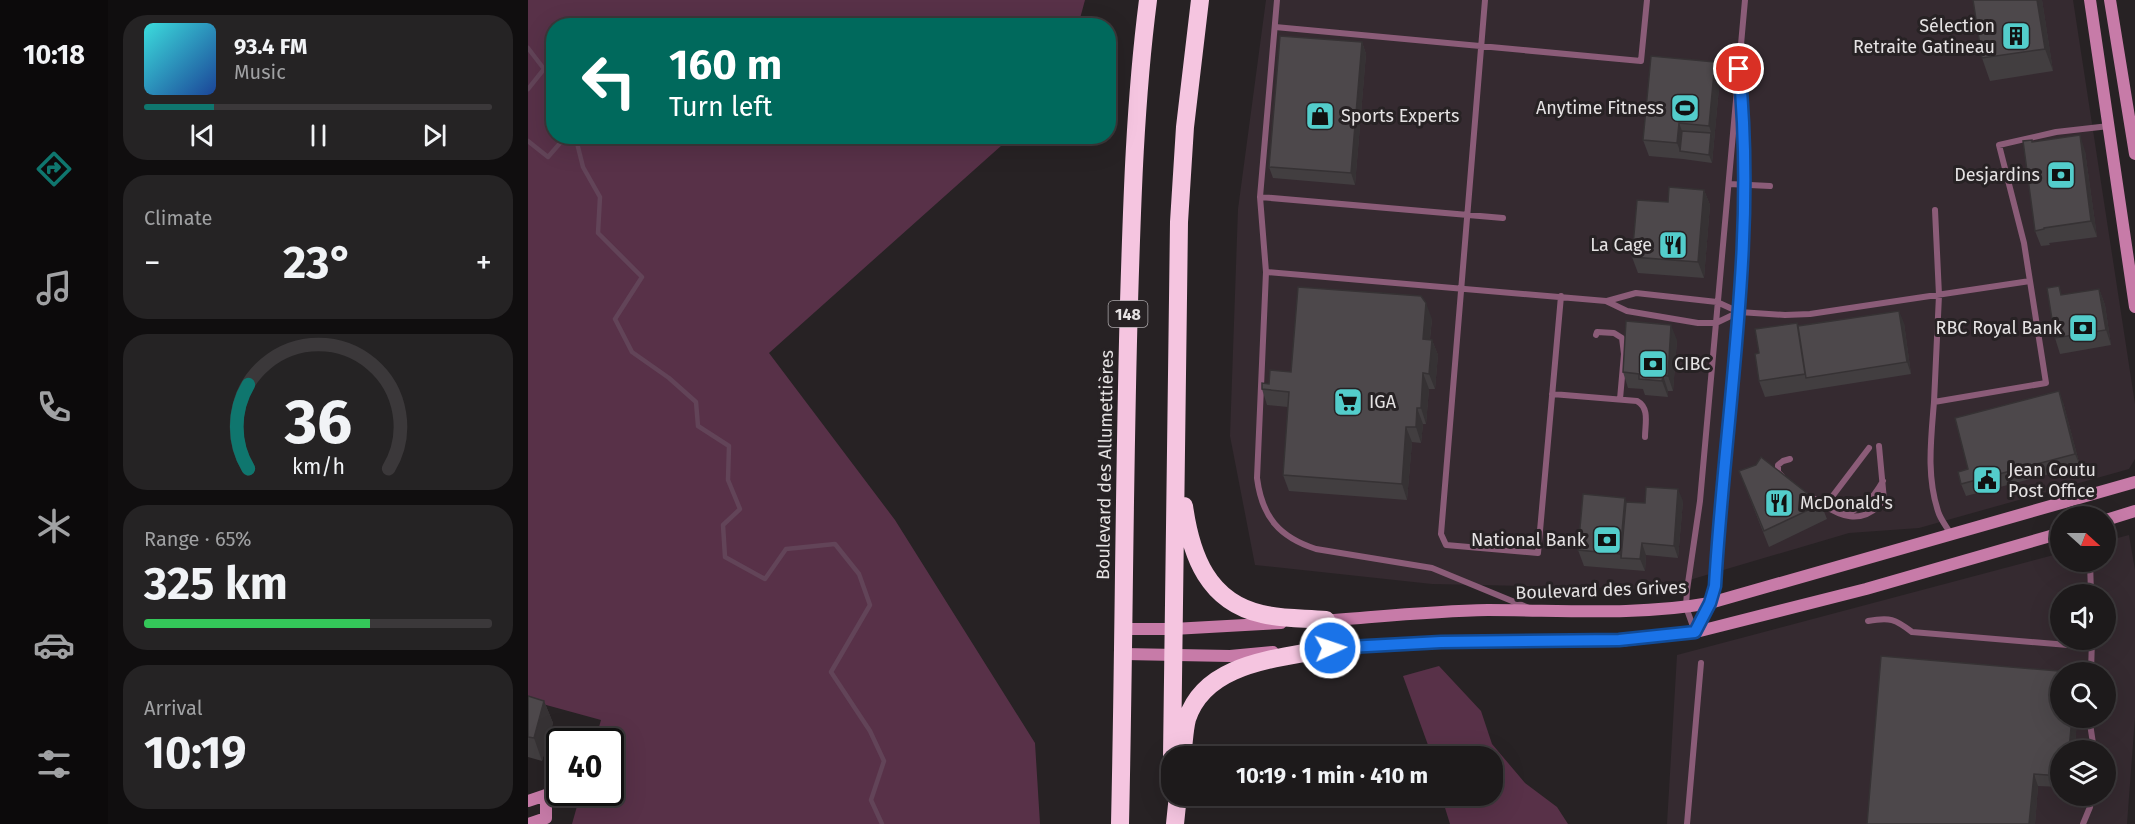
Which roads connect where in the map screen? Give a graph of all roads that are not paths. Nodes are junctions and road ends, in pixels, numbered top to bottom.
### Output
1 (1148, 0) edge
2 (1200, 0) edge
3 (1277, 0) edge
4 (1485, 0) edge
5 (1647, 0) edge
6 (1745, 0) edge
7 (2090, 0) edge
8 (2110, 0) edge
9 (1275, 27) junction
10 (1480, 46) junction
11 (1739, 69) junction
12 (2109, 126) junction
13 (2135, 154) edge
14 (1729, 184) junction
15 (1743, 185) junction
16 (1770, 186) dead end
17 (1260, 197) junction
18 (1935, 210) dead end
19 (1466, 214) junction
20 (1503, 218) dead end
21 (1266, 272) junction
22 (2030, 281) junction
23 (1460, 290) junction
24 (1939, 295) junction
25 (1561, 296) junction
26 (1606, 301) junction
27 (1718, 302) junction
28 (2135, 307) edge
29 (1739, 312) junction
30 (1716, 322) junction
31 (1596, 335) dead end
32 (1552, 394) junction
33 (1620, 399) junction
34 (1934, 402) junction
35 (1645, 437) dead end
36 (1879, 446) dead end
37 (1869, 448) dead end
38 (1177, 452) junction
39 (1790, 459) dead end
40 (1786, 478) edge
41 (1883, 481) junction
42 (2135, 482) edge
43 (1812, 497) edge
44 (1825, 506) junction
45 (2135, 511) edge
46 (1840, 516) junction
47 (2116, 517) edge
48 (1952, 535) junction
49 (2050, 536) edge
50 (1710, 603) junction
51 (1686, 607) junction
52 (1535, 610) junction
53 (1326, 620) junction
54 (1868, 621) dead end
55 (1124, 629) junction
56 (1173, 629) junction
57 (1695, 632) junction
58 (2050, 644) edge
59 (1330, 648) junction
60 (1124, 654) junction
61 (1173, 655) junction
62 (1701, 663) dead end
63 (1172, 746) edge
64 (1184, 746) edge
65 (528, 801) edge
66 (1172, 806) edge
67 (1176, 806) edge
68 (2090, 806) edge
69 (528, 824) edge
70 (1120, 824) edge
71 (1173, 824) edge
72 (1687, 824) edge
73 (2083, 824) edge

1 - 55 highway, Boulevard des Allumettières / 148
2 - 38 highway
3 - 9 lane
4 - 10 lane
5 - 10 lane
6 - 11 lane
7 - 12 street
8 - 13 street
9 - 10 lane
9 - 17 lane
10 - 19 lane
11 - 14 lane
11 - 15 lane
12 - 22 lane
12 - 28 street
14 - 15 lane
14 - 27 lane
15 - 16 lane
15 - 29 lane
17 - 19 lane
17 - 21 lane
18 - 24 lane
19 - 20 lane
19 - 23 lane
21 - 23 lane
21 - 52 lane
22 - 24 lane
22 - 34 lane
23 - 25 lane
23 - 32 lane
24 - 29 lane
24 - 34 lane
25 - 26 lane
25 - 32 lane
26 - 27 lane
26 - 30 lane
27 - 29 lane
27 - 30 lane
29 - 30 lane
29 - 50 lane
30 - 51 lane
31 - 33 lane
32 - 33 lane
33 - 35 lane
34 - 48 lane
36 - 41 lane
37 - 44 lane
38 - 53 highway
38 - 56 highway
39 - 40 lane
41 - 46 lane
41 - 46 lane
42 - 48 street, Boulevard des Grives
43 - 44 lane
44 - 46 lane
45 - 47 street
48 - 50 street, Boulevard des Grives
49 - 57 street
50 - 51 street, Boulevard des Grives
50 - 57 lane
51 - 52 street, Boulevard des Grives
51 - 57 lane
52 - 53 street, Boulevard des Grives
53 - 56 street, Boulevard des Grives
54 - 58 lane
55 - 56 street, Boulevard des Grives
55 - 60 highway, Boulevard des Allumettières / 148
56 - 61 highway
57 - 59 street
59 - 61 street
59 - 64 highway
60 - 61 street
60 - 70 highway, Boulevard des Allumettières / 148
61 - 63 highway
62 - 72 lane
65 - 69 street
66 - 71 highway
67 - 71 highway
68 - 73 lane

